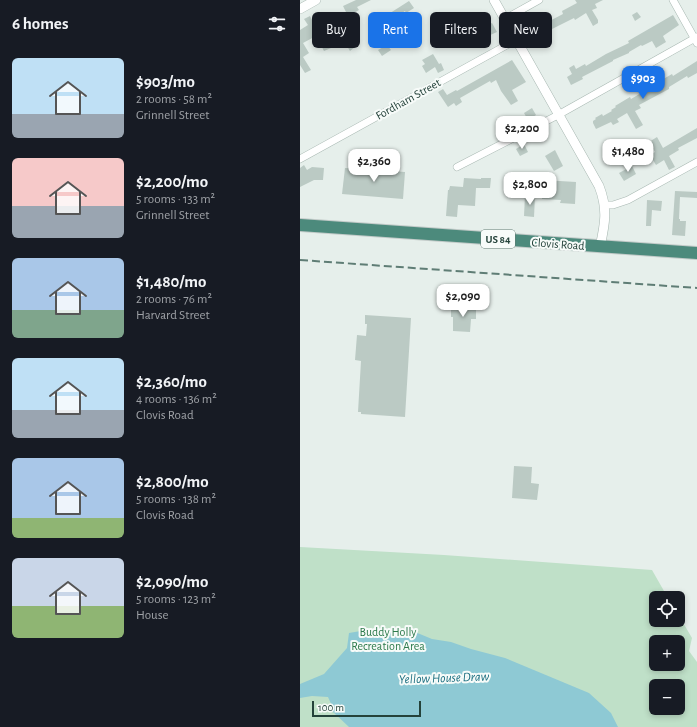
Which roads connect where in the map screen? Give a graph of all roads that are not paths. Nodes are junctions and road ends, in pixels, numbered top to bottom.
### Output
1 (316, 0) edge
2 (494, 0) edge
3 (539, 0) edge
4 (673, 0) edge
5 (300, 8) edge
6 (501, 12) edge
7 (518, 12) edge
8 (696, 40) edge
9 (501, 48) edge
10 (520, 48) edge
11 (558, 115) junction
12 (300, 159) edge
13 (697, 162) edge
14 (458, 168) dead end
15 (605, 205) junction
16 (300, 226) edge
17 (600, 247) junction
18 (697, 253) edge

1 - 5 street
2 - 6 street
3 - 7 street
4 - 8 street
8 - 11 street
9 - 12 street, Fordham Street
10 - 11 street
11 - 14 street
11 - 15 street
13 - 15 street
15 - 17 street
16 - 17 highway, Clovis Road / US 84
17 - 18 highway, Clovis Road / US 84

